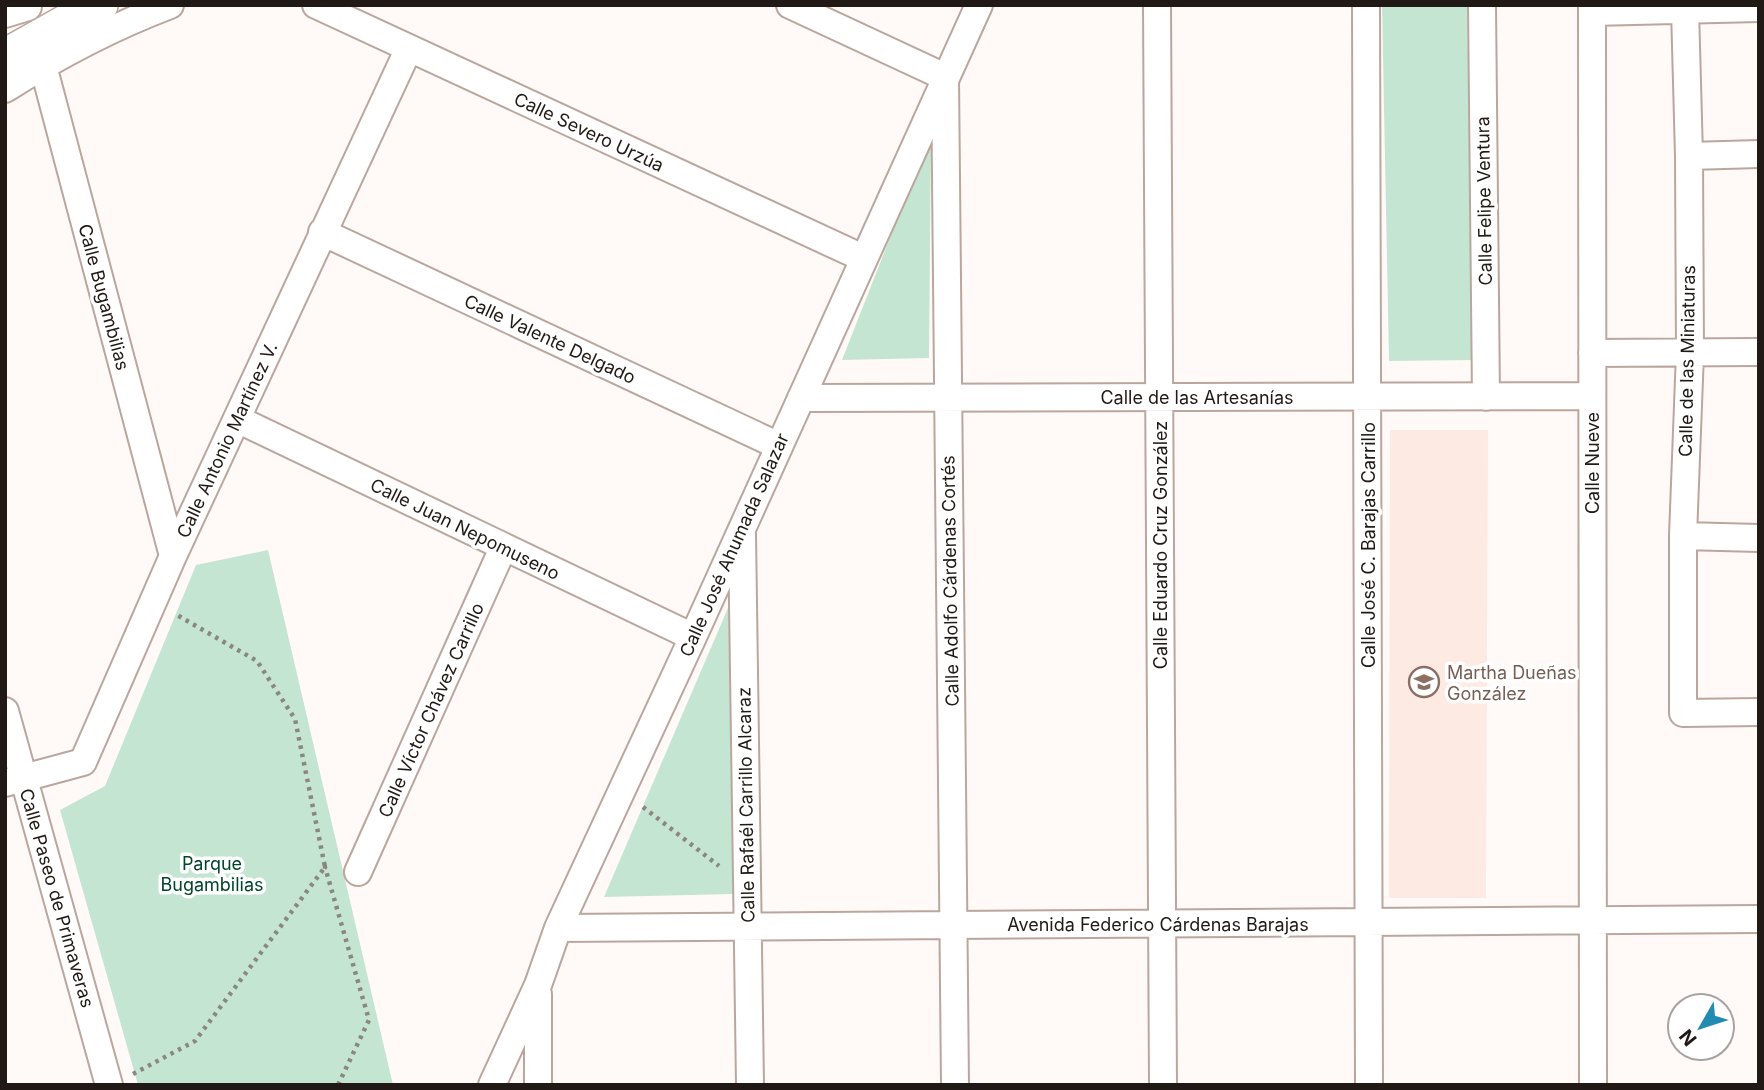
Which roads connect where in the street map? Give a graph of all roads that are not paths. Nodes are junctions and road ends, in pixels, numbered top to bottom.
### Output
1 (99, 5) edge
2 (170, 5) edge
3 (316, 5) edge
4 (790, 5) edge
5 (979, 5) edge
6 (1157, 5) edge
7 (1366, 5) edge
8 (1482, 5) edge
9 (1759, 8) edge
10 (1592, 9) edge
11 (1685, 9) junction
12 (28, 26) edge
13 (409, 48) junction
14 (5, 58) edge
15 (945, 76) junction
16 (5, 89) edge
17 (1759, 154) edge
18 (1689, 156) junction
19 (322, 232) junction
20 (863, 258) junction
21 (1759, 352) edge
22 (1592, 353) junction
23 (1690, 353) junction
24 (1592, 396) junction
25 (1159, 397) junction
26 (1367, 397) junction
27 (1486, 397) junction
28 (801, 398) junction
29 (948, 398) junction
30 (237, 419) junction
31 (779, 446) junction
32 (742, 525) junction
33 (1683, 536) junction
34 (1759, 538) edge
35 (503, 548) junction
36 (173, 556) junction
37 (693, 637) junction
38 (5, 711) edge
39 (1759, 712) edge
40 (14, 780) edge
41 (358, 872) dead end
42 (1759, 919) edge
43 (1593, 920) junction
44 (1369, 922) junction
45 (1162, 924) junction
46 (954, 925) junction
47 (748, 927) junction
48 (558, 929) junction
49 (538, 985) junction
50 (117, 1082) edge
51 (492, 1085) edge
52 (538, 1085) edge
53 (750, 1085) edge
54 (955, 1085) edge
55 (1163, 1085) edge
56 (1369, 1085) edge
57 (1593, 1085) edge

1 - 12 main road
2 - 12 street
3 - 13 street, Calle Severo Urzúa
4 - 15 street
5 - 15 street, Calle José Ahumada Salazar
6 - 25 street, Calle Eduardo Cruz González
7 - 26 street, Calle José C. Barajas Carrillo
8 - 27 street, Calle Felipe Ventura
9 - 11 street
10 - 11 street
10 - 22 street, Calle Nueve
11 - 18 street, Calle de las Miniaturas
12 - 14 main road
12 - 16 street
12 - 36 street, Calle Bugambilias
13 - 19 street, Calle Antonio Martínez V.
13 - 20 street, Calle Severo Urzúa
15 - 20 street, Calle José Ahumada Salazar
15 - 29 street, Calle Adolfo Cárdenas Cortés
17 - 18 street
18 - 23 street, Calle de las Miniaturas
19 - 30 street, Calle Antonio Martínez V.
19 - 31 street, Calle Valente Delgado
20 - 28 street, Calle José Ahumada Salazar
21 - 23 street
22 - 23 street
22 - 24 street, Calle Nueve
23 - 33 street, Calle de las Miniaturas
24 - 27 street, Calle de las Artesanías
24 - 43 street, Calle Nueve
25 - 26 street, Calle de las Artesanías
25 - 29 street, Calle de las Artesanías
25 - 45 street, Calle Eduardo Cruz González
26 - 27 street, Calle de las Artesanías
26 - 44 street, Calle José C. Barajas Carrillo
28 - 29 street, Calle de las Artesanías
28 - 31 street, Calle José Ahumada Salazar
29 - 46 street, Calle Adolfo Cárdenas Cortés
30 - 35 street, Calle Juan Nepomuseno
30 - 36 street, Calle Antonio Martínez V.
31 - 32 street, Calle José Ahumada Salazar
32 - 37 street, Calle José Ahumada Salazar
32 - 47 street, Calle Rafaél Carrillo Alcaraz
33 - 34 street
33 - 39 street, Calle de las Miniaturas
35 - 37 street, Calle Juan Nepomuseno
35 - 41 street, Calle Víctor Chávez Carrillo
36 - 40 street, Calle Antonio Martínez V.
37 - 48 street, Calle José Ahumada Salazar
38 - 40 street, Calle Paseo de Primaveras
40 - 50 street, Calle Paseo de Primaveras
42 - 43 street, Avenida Federico Cárdenas Barajas
43 - 44 street, Avenida Federico Cárdenas Barajas
43 - 57 street, Calle Nueve
44 - 45 street, Avenida Federico Cárdenas Barajas
44 - 56 street, Calle José C. Barajas Carrillo
45 - 46 street, Avenida Federico Cárdenas Barajas
45 - 55 street, Calle Eduardo Cruz González
46 - 47 street, Avenida Federico Cárdenas Barajas
46 - 54 street, Calle Adolfo Cárdenas Cortés
47 - 48 street, Avenida Federico Cárdenas Barajas
47 - 53 street, Calle Rafaél Carrillo Alcaraz
48 - 49 street, Calle José Ahumada Salazar
49 - 51 street, Calle José Ahumada Salazar
49 - 52 street

